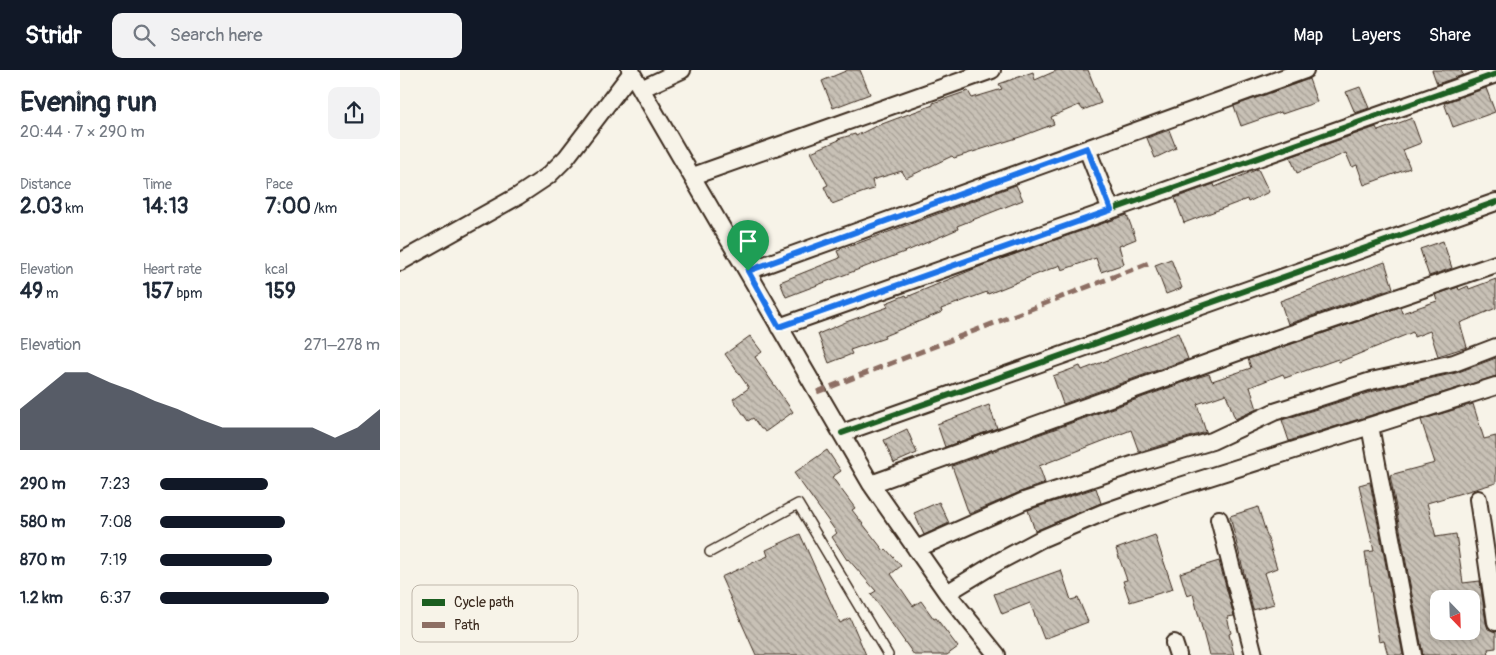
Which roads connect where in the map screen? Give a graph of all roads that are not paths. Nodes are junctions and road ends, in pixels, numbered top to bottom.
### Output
1 (682, 70) edge
2 (992, 70) edge
3 (1305, 70) edge
4 (631, 71) edge
5 (1496, 74) edge
6 (641, 89) junction
7 (1087, 148) junction
8 (693, 176) junction
9 (1496, 202) edge
10 (1111, 210) junction
11 (400, 262) edge
12 (1496, 264) edge
13 (748, 271) junction
14 (779, 327) junction
15 (1496, 347) edge
16 (1496, 386) edge
17 (1370, 426) junction
18 (842, 433) junction
19 (871, 484) junction
20 (1478, 499) dead end
21 (1219, 519) dead end
22 (916, 549) junction
23 (710, 552) dead end
24 (946, 593) junction
25 (1496, 622) edge
26 (888, 655) edge
27 (997, 655) edge
28 (1254, 655) edge
29 (1413, 655) edge

1 - 6 street
2 - 8 street
3 - 7 street
4 - 6 street
4 - 11 street
5 - 10 street
6 - 8 street
7 - 10 street
7 - 13 street
8 - 13 street
9 - 18 street
10 - 14 street
12 - 19 street
13 - 14 street
14 - 18 street
15 - 22 street
16 - 17 street
17 - 24 street
17 - 29 street
18 - 19 street
19 - 22 street
20 - 25 street
21 - 28 street
22 - 24 street
23 - 26 lane
24 - 27 street

